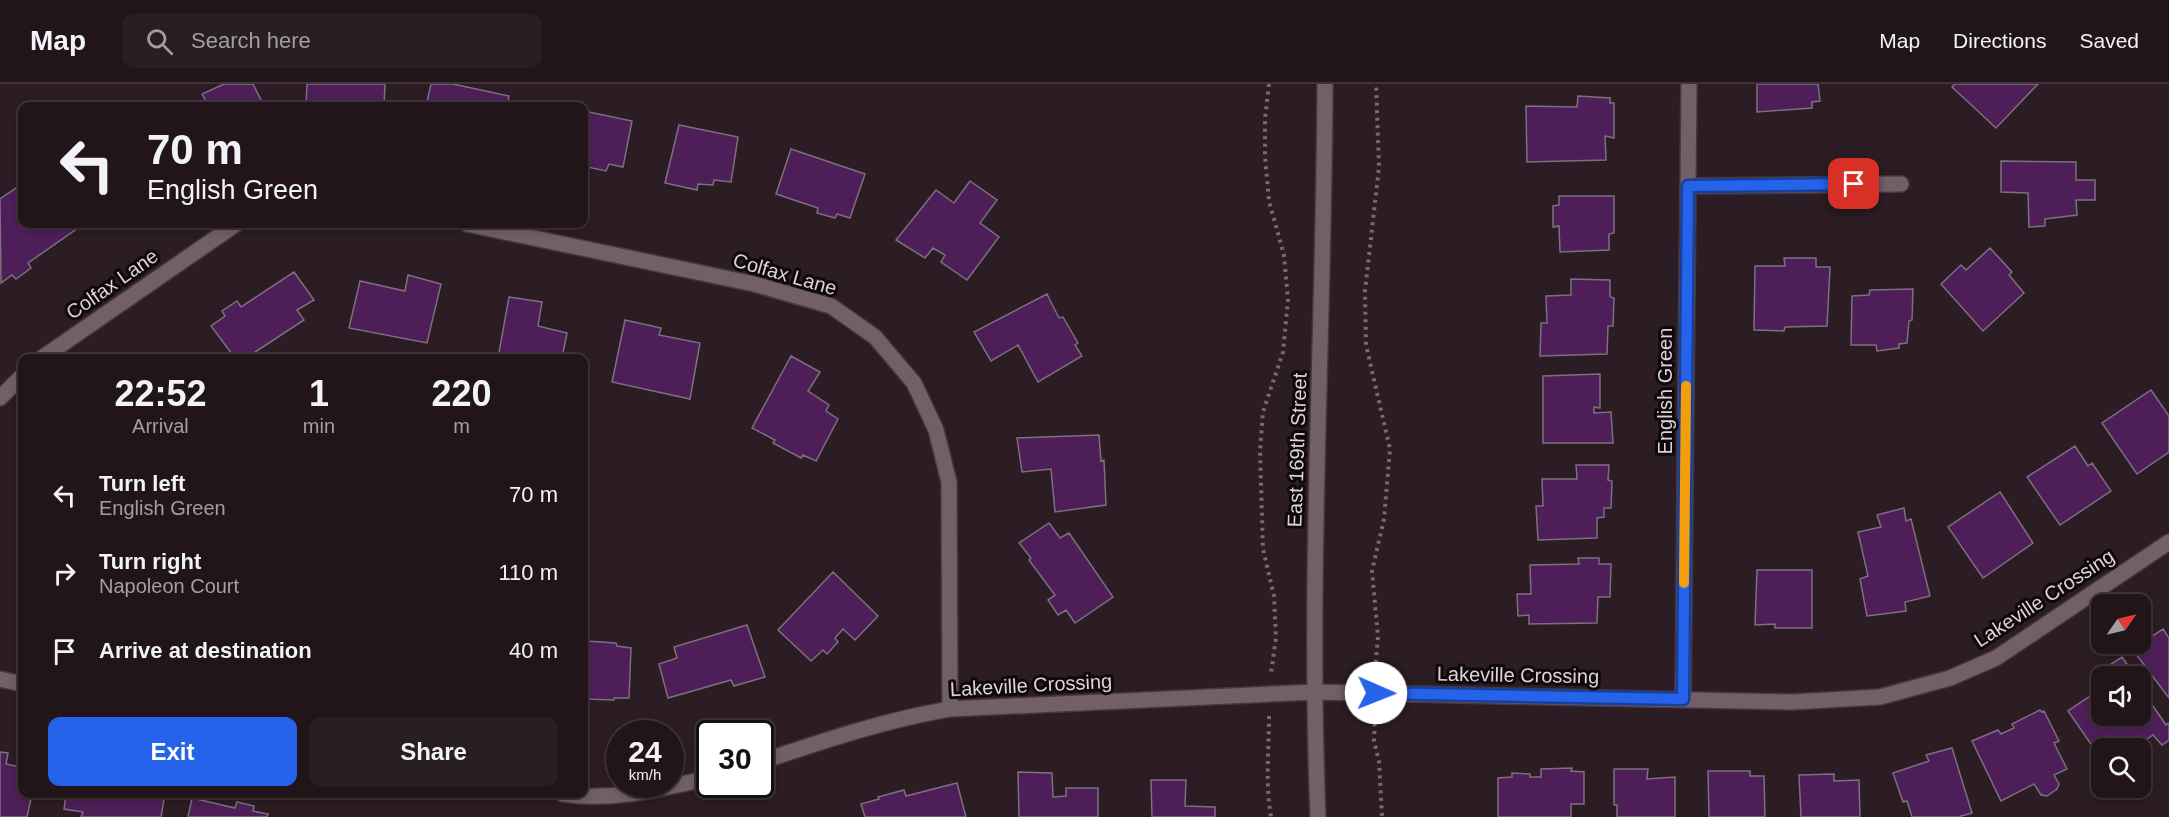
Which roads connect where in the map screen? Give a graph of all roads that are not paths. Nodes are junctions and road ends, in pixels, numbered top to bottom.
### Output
1 (1325, 84) edge
2 (1689, 84) edge
3 (1902, 184) dead end
4 (1688, 186) junction
5 (230, 228) edge
6 (486, 228) edge
7 (48, 354) edge
8 (18, 380) edge
9 (0, 398) edge
10 (2169, 542) edge
11 (0, 679) edge
12 (18, 683) edge
13 (1315, 692) junction
14 (1683, 699) junction
15 (950, 709) junction
16 (774, 757) edge
17 (696, 781) edge
18 (588, 797) edge
19 (1318, 817) edge

1 - 13 street, East 169th Street
2 - 4 street, English Green
3 - 4 street
4 - 14 street, English Green
5 - 7 street, Colfax Lane
6 - 15 street, Colfax Lane
8 - 9 street
10 - 14 street, Lakeville Crossing
11 - 12 street
13 - 14 street, Lakeville Crossing
13 - 15 street, Lakeville Crossing
13 - 19 street, East 169th Street
15 - 16 street, Lakeville Crossing
17 - 18 street

